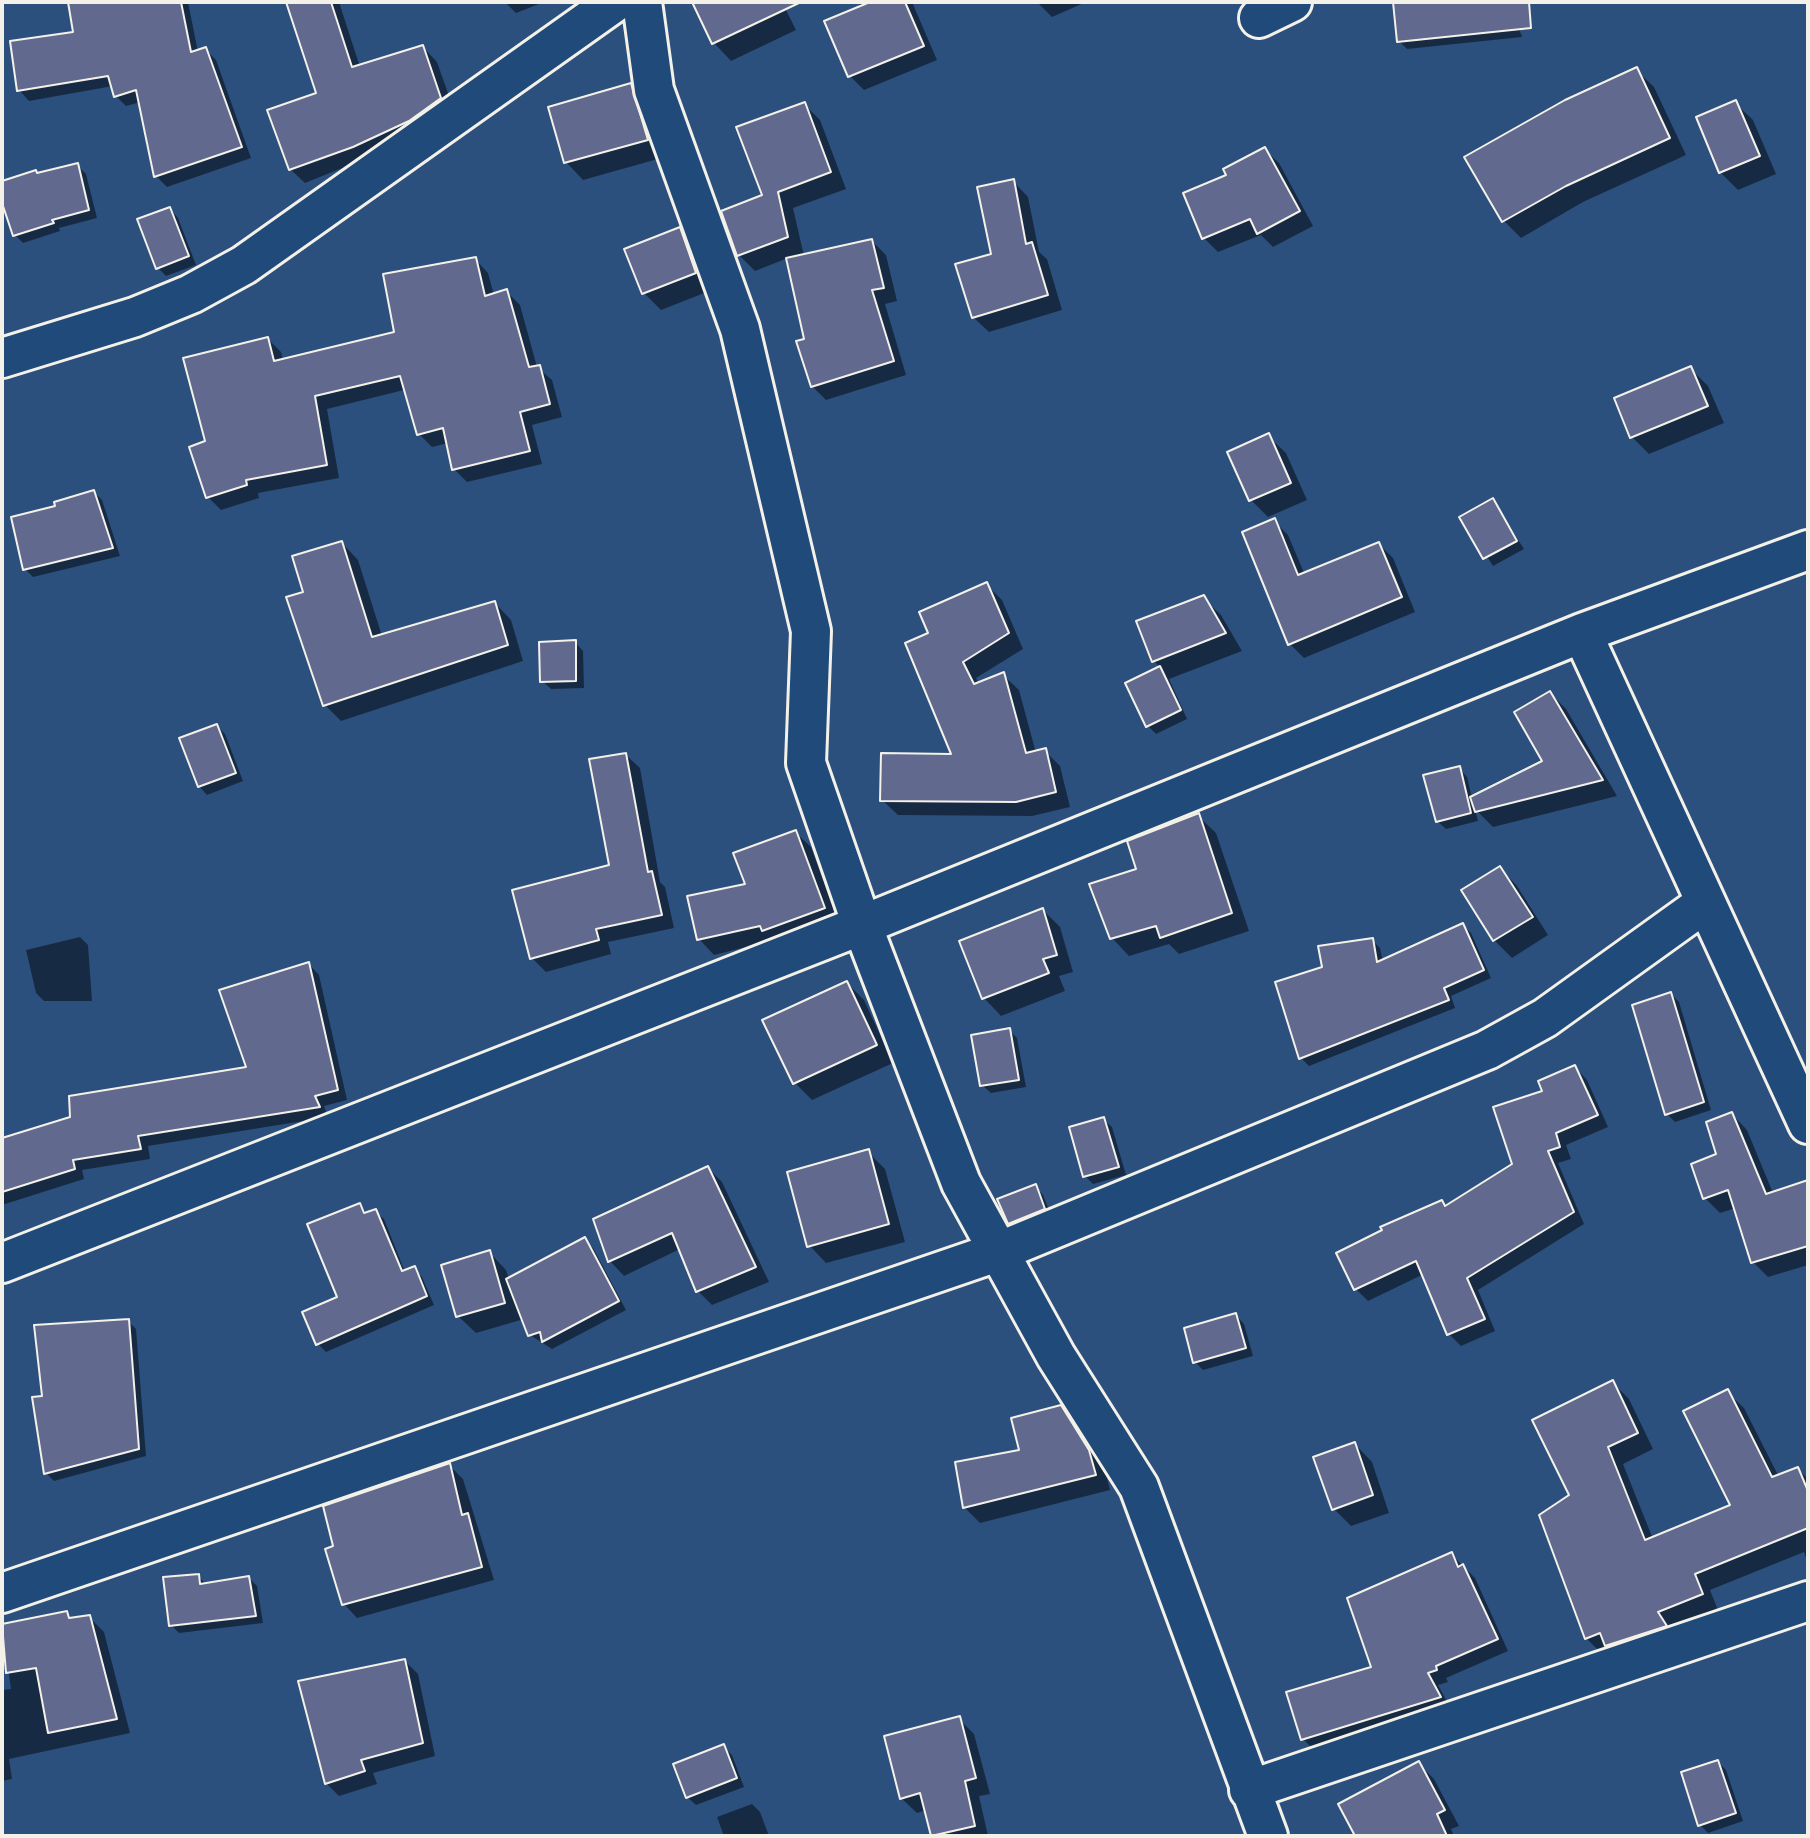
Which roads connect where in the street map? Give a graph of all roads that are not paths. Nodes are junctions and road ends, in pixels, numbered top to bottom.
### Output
1 (615, 2) edge
2 (642, 2) edge
3 (2, 358) edge
4 (1808, 550) edge
5 (1582, 633) junction
6 (1705, 903) junction
7 (862, 925) junction
8 (1794, 1062) edge
9 (1808, 1124) edge
10 (1000, 1251) junction
11 (2, 1263) edge
12 (2, 1593) edge
13 (1808, 1601) edge
14 (1249, 1790) junction
15 (1268, 1836) edge

1 - 3 street
2 - 7 street
4 - 5 street
5 - 6 street
5 - 7 street
6 - 8 street
6 - 10 street
7 - 10 street
7 - 11 street
8 - 9 street
10 - 12 street
10 - 14 street
13 - 14 street
14 - 15 street

